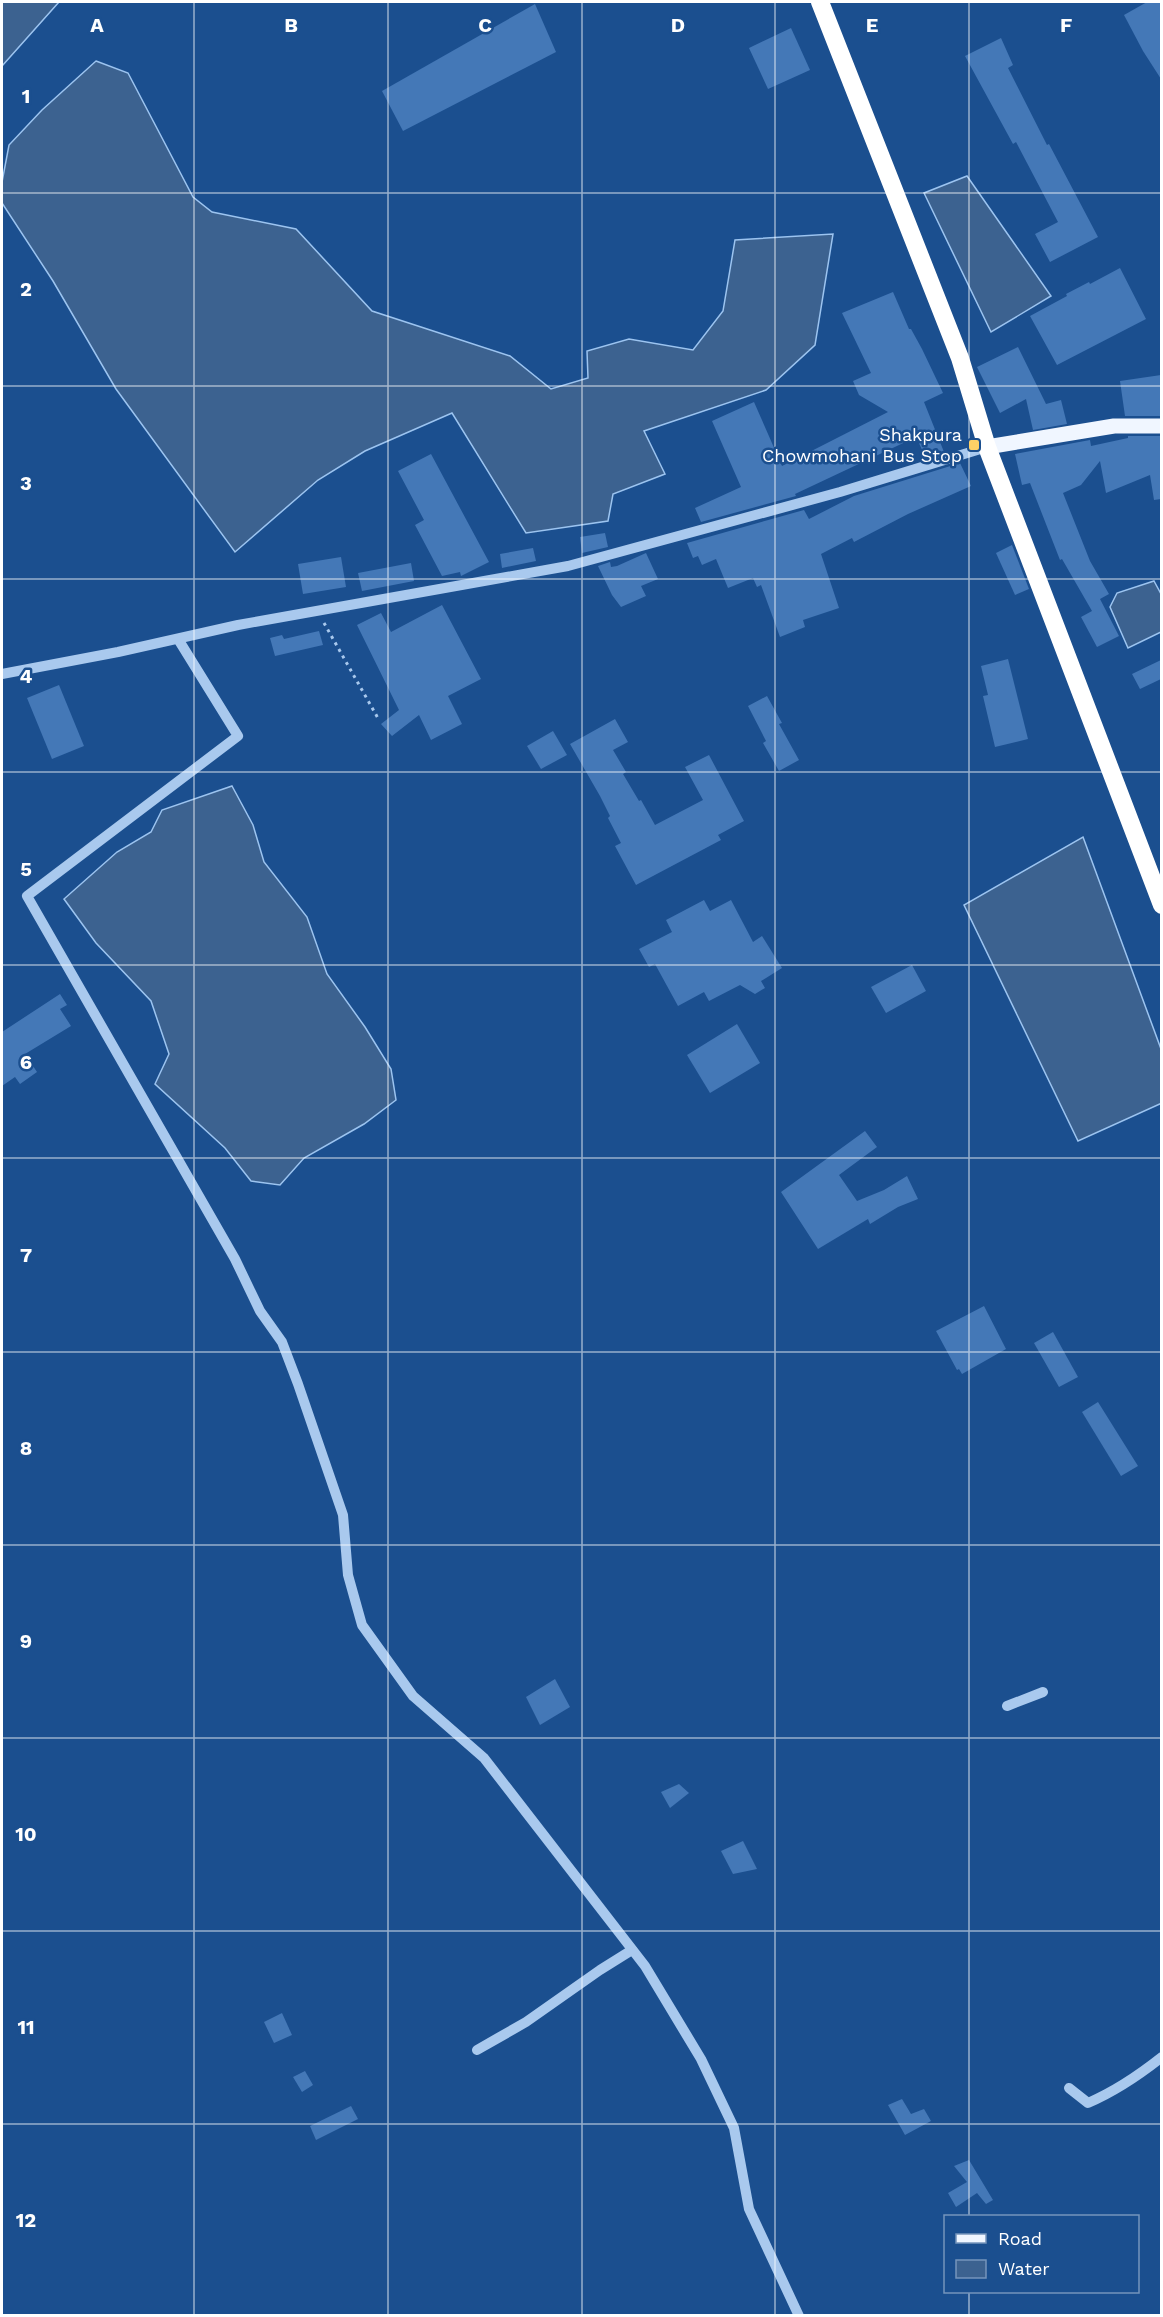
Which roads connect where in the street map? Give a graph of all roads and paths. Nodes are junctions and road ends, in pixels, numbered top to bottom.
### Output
1 (820, 2) edge
2 (1161, 426) edge
3 (987, 447) junction
4 (317, 611) junction
5 (178, 639) junction
6 (2, 674) edge
7 (379, 720) dead end
8 (1161, 905) edge
9 (1043, 1692) dead end
10 (1007, 1706) dead end
11 (632, 1950) junction
12 (477, 2050) dead end
13 (1161, 2057) edge
14 (1069, 2088) dead end
15 (799, 2316) edge

1 - 3 highway
2 - 3 main road
3 - 4 street
3 - 8 highway
4 - 5 street
4 - 7 path
5 - 6 street
5 - 11 street
9 - 10 street
11 - 12 street
11 - 15 street
13 - 14 street

